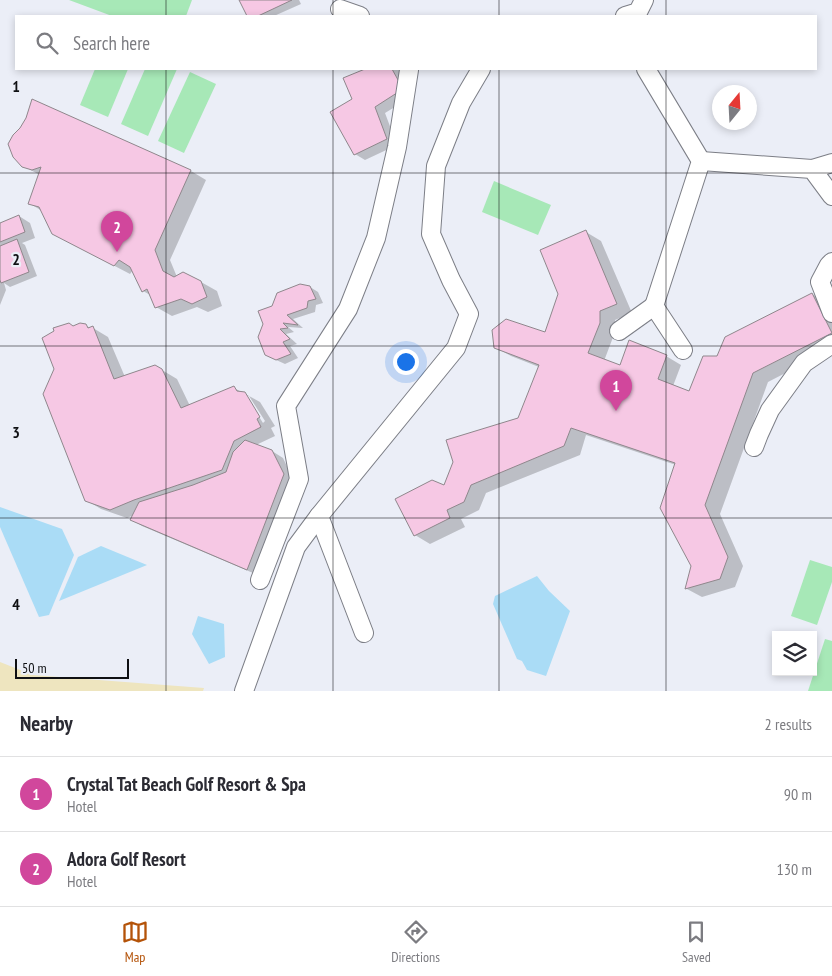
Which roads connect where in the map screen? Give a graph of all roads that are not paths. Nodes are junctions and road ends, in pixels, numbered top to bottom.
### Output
1 (340, 9) dead end
2 (357, 15) edge
3 (410, 70) edge
4 (480, 70) edge
5 (647, 70) edge
6 (701, 161) junction
7 (832, 163) edge
8 (812, 169) junction
9 (832, 196) edge
10 (832, 262) edge
11 (654, 306) junction
12 (832, 313) edge
13 (619, 331) dead end
14 (832, 344) edge
15 (683, 350) dead end
16 (754, 447) dead end
17 (319, 516) junction
18 (260, 580) dead end
19 (364, 634) dead end
20 (244, 691) edge

1 - 2 lane
3 - 18 lane
4 - 17 lane
5 - 6 lane
6 - 8 lane
6 - 11 lane
7 - 8 lane
8 - 9 lane
10 - 12 lane
11 - 13 lane
11 - 15 lane
14 - 16 lane
17 - 19 lane
17 - 20 lane

